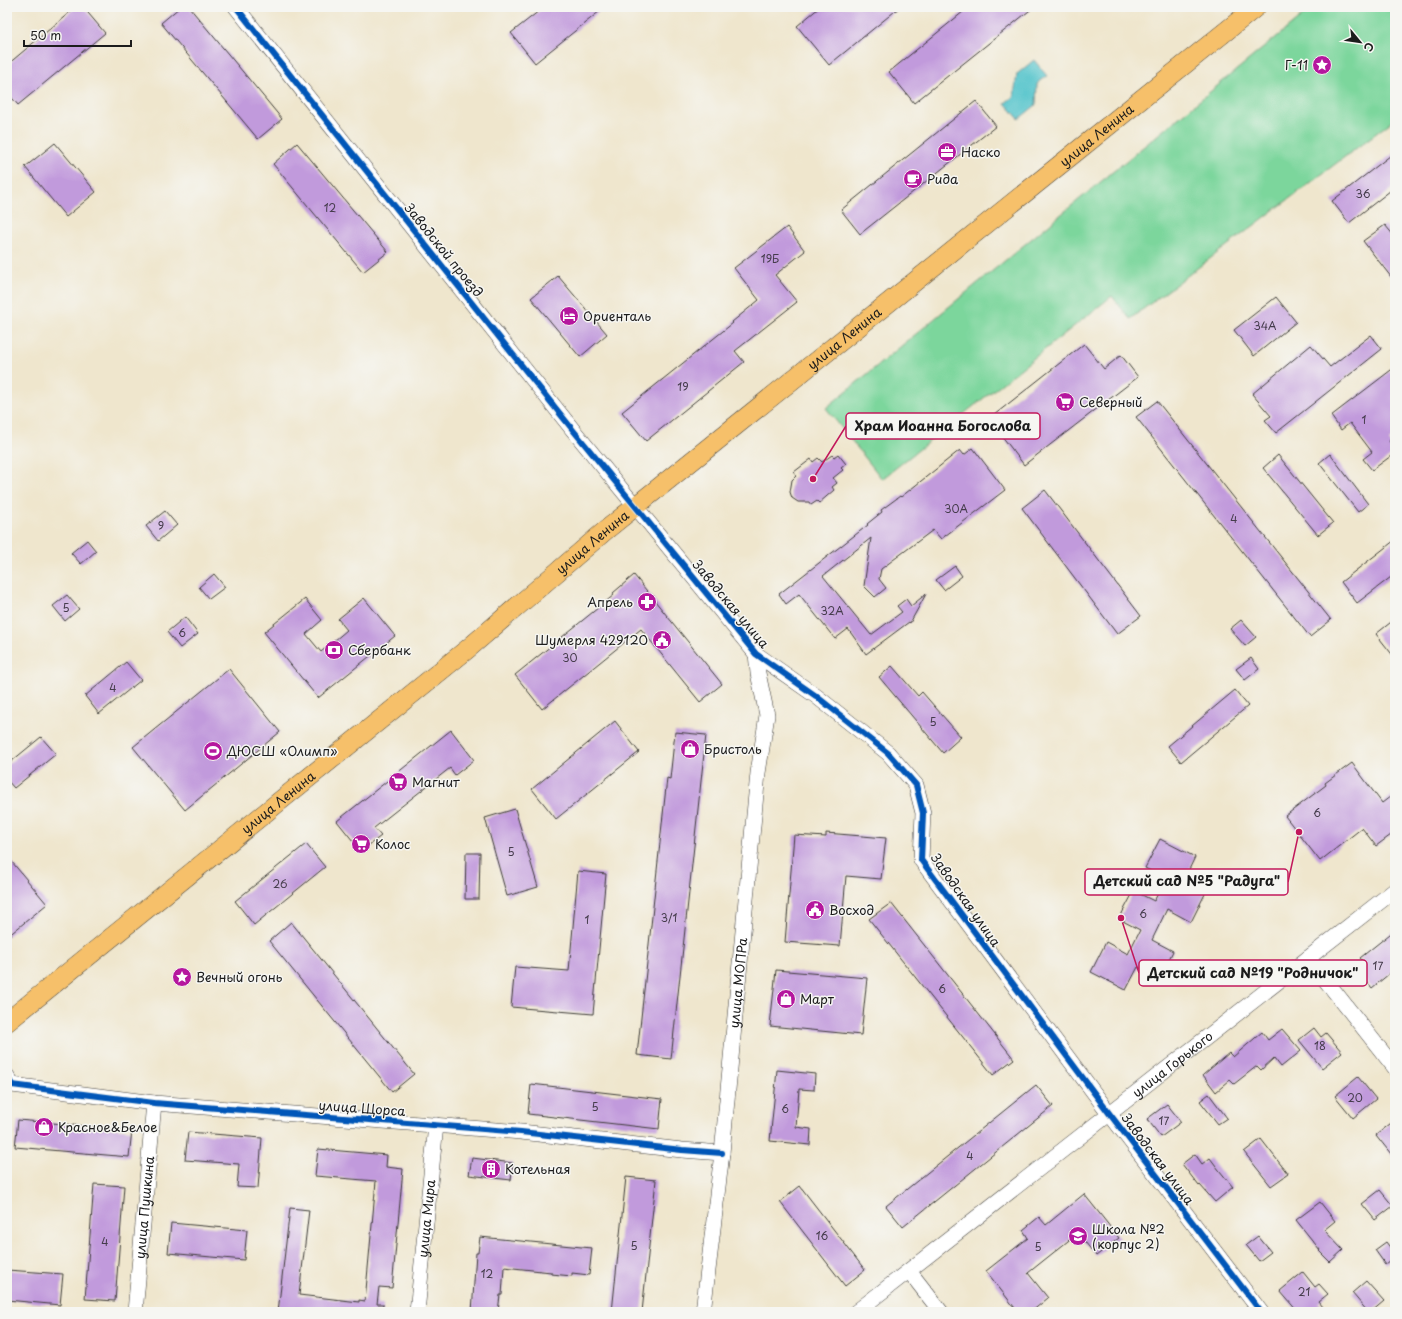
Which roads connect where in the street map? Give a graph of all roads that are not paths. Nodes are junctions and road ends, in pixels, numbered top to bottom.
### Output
1 (236, 7) edge
2 (1256, 7) edge
3 (635, 507) junction
4 (756, 654) junction
5 (1395, 890) edge
6 (1308, 958) junction
7 (7, 1022) edge
8 (1395, 1068) edge
9 (7, 1076) edge
10 (154, 1103) junction
11 (1109, 1113) junction
12 (436, 1125) junction
13 (722, 1153) junction
14 (909, 1271) junction
15 (135, 1312) edge
16 (417, 1312) edge
17 (703, 1312) edge
18 (856, 1312) edge
19 (941, 1312) edge
20 (1261, 1312) edge

1 - 3 street, Заводской проезд
2 - 3 main road, улица Ленина
3 - 4 street, Заводская улица
3 - 7 main road, улица Ленина
4 - 11 street, Заводская улица
4 - 13 street, улица МОПРа
5 - 6 street, улица Горького
6 - 8 street
6 - 11 street, улица Горького
9 - 10 street, улица Щорса
10 - 12 street, улица Щорса
10 - 15 street, улица Пушкина
11 - 14 street, улица Горького
11 - 20 street, Заводская улица
12 - 13 street, улица Щорса
12 - 16 street, улица Мира
13 - 17 street, улица МОПРа
14 - 18 street, улица Горького
14 - 19 street

